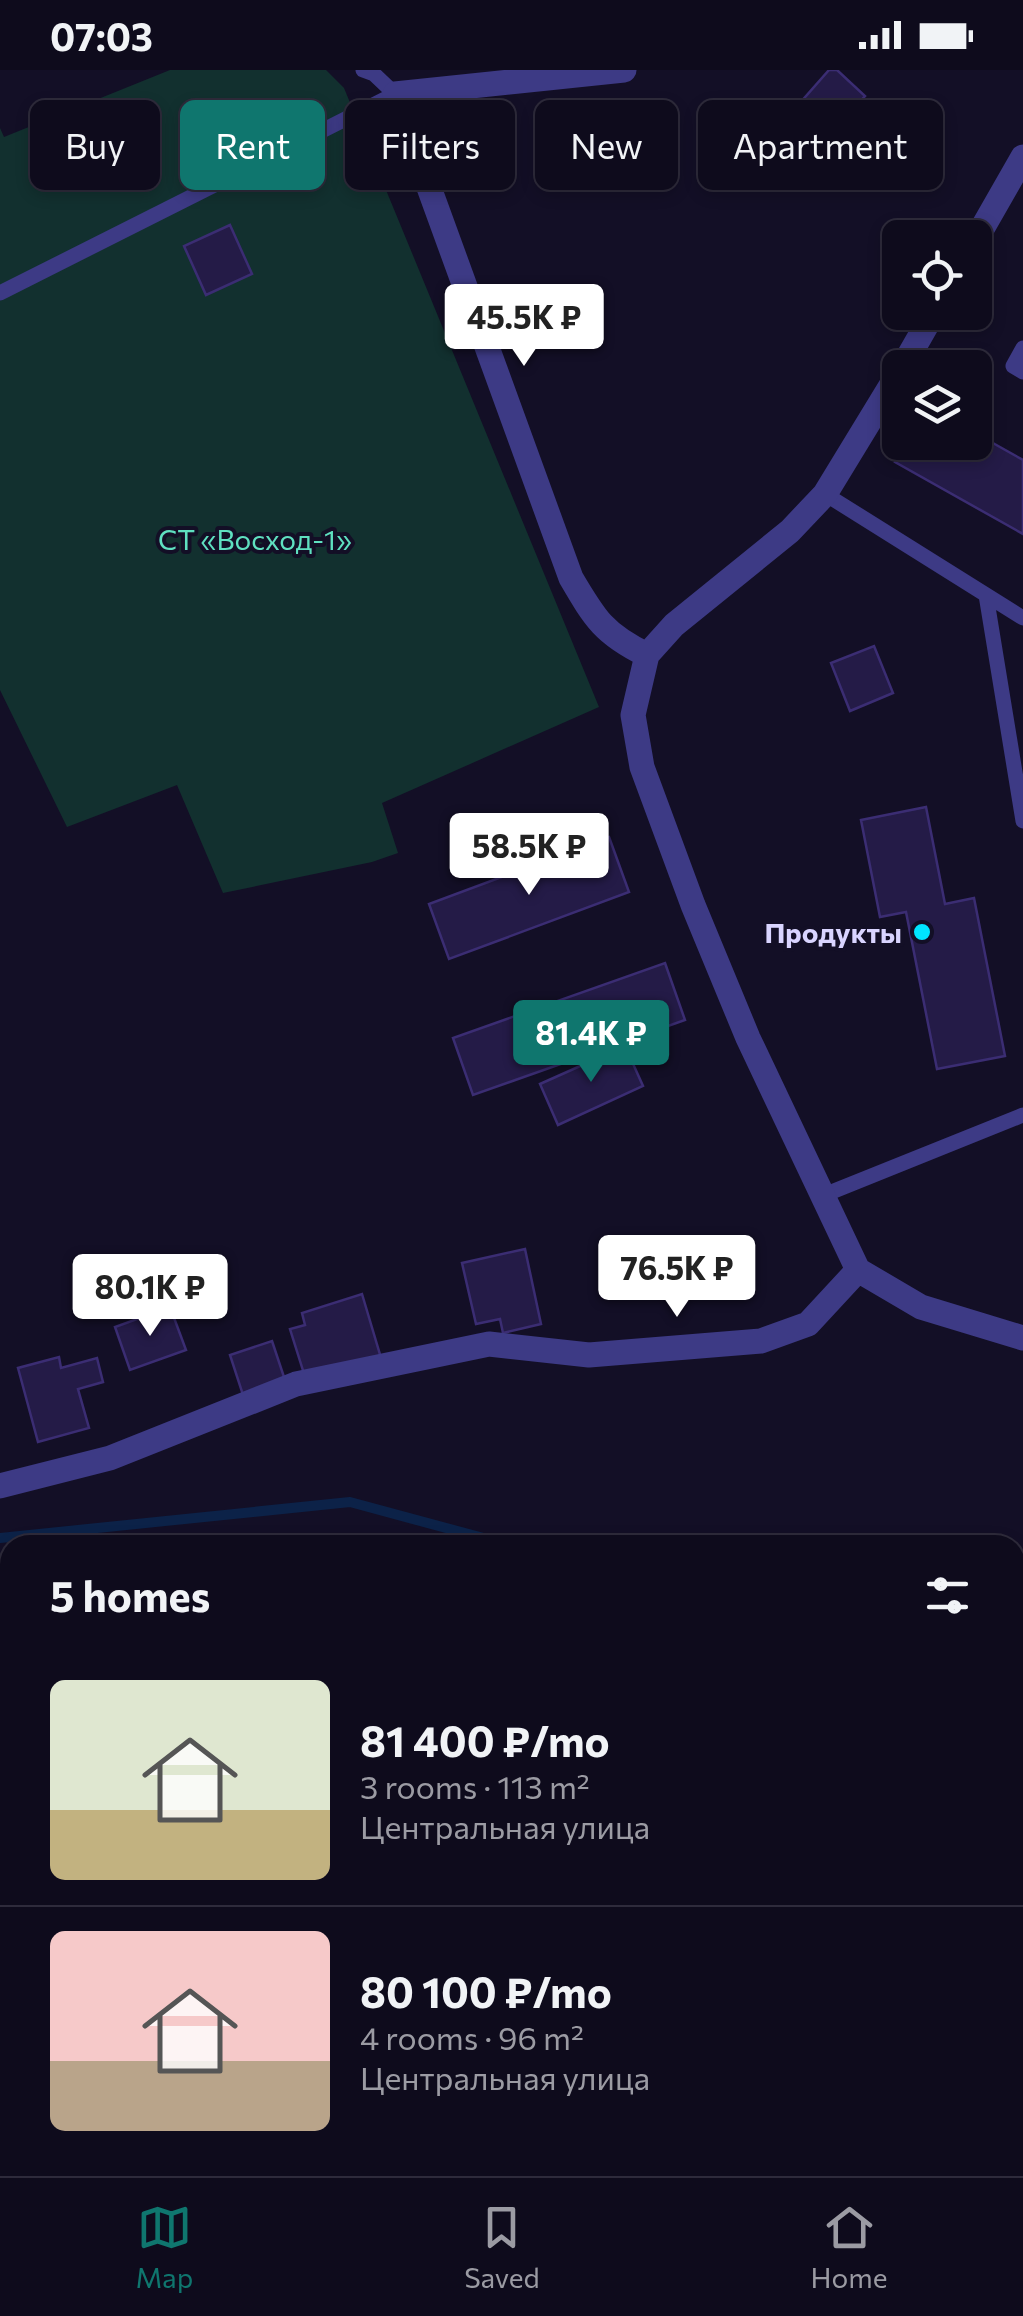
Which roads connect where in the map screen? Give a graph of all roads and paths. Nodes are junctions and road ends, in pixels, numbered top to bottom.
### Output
1 (363, 70) edge
2 (624, 70) edge
3 (431, 80) edge
4 (395, 94) junction
5 (1023, 157) edge
6 (987, 220) edge
7 (0, 294) edge
8 (1023, 348) edge
9 (1023, 372) edge
10 (882, 400) edge
11 (825, 494) junction
12 (986, 596) junction
13 (1023, 618) edge
14 (647, 656) junction
15 (1023, 821) edge
16 (1023, 1115) edge
17 (824, 1195) junction
18 (858, 1270) junction
19 (1023, 1338) edge
20 (0, 1486) edge

1 - 4 lane
2 - 3 street
3 - 4 street
4 - 7 lane
4 - 14 street
5 - 6 street
8 - 9 lane
10 - 11 street
11 - 12 lane
11 - 14 street
12 - 13 lane
12 - 15 lane
14 - 17 street
16 - 17 lane
17 - 18 street
18 - 19 street
18 - 20 street

